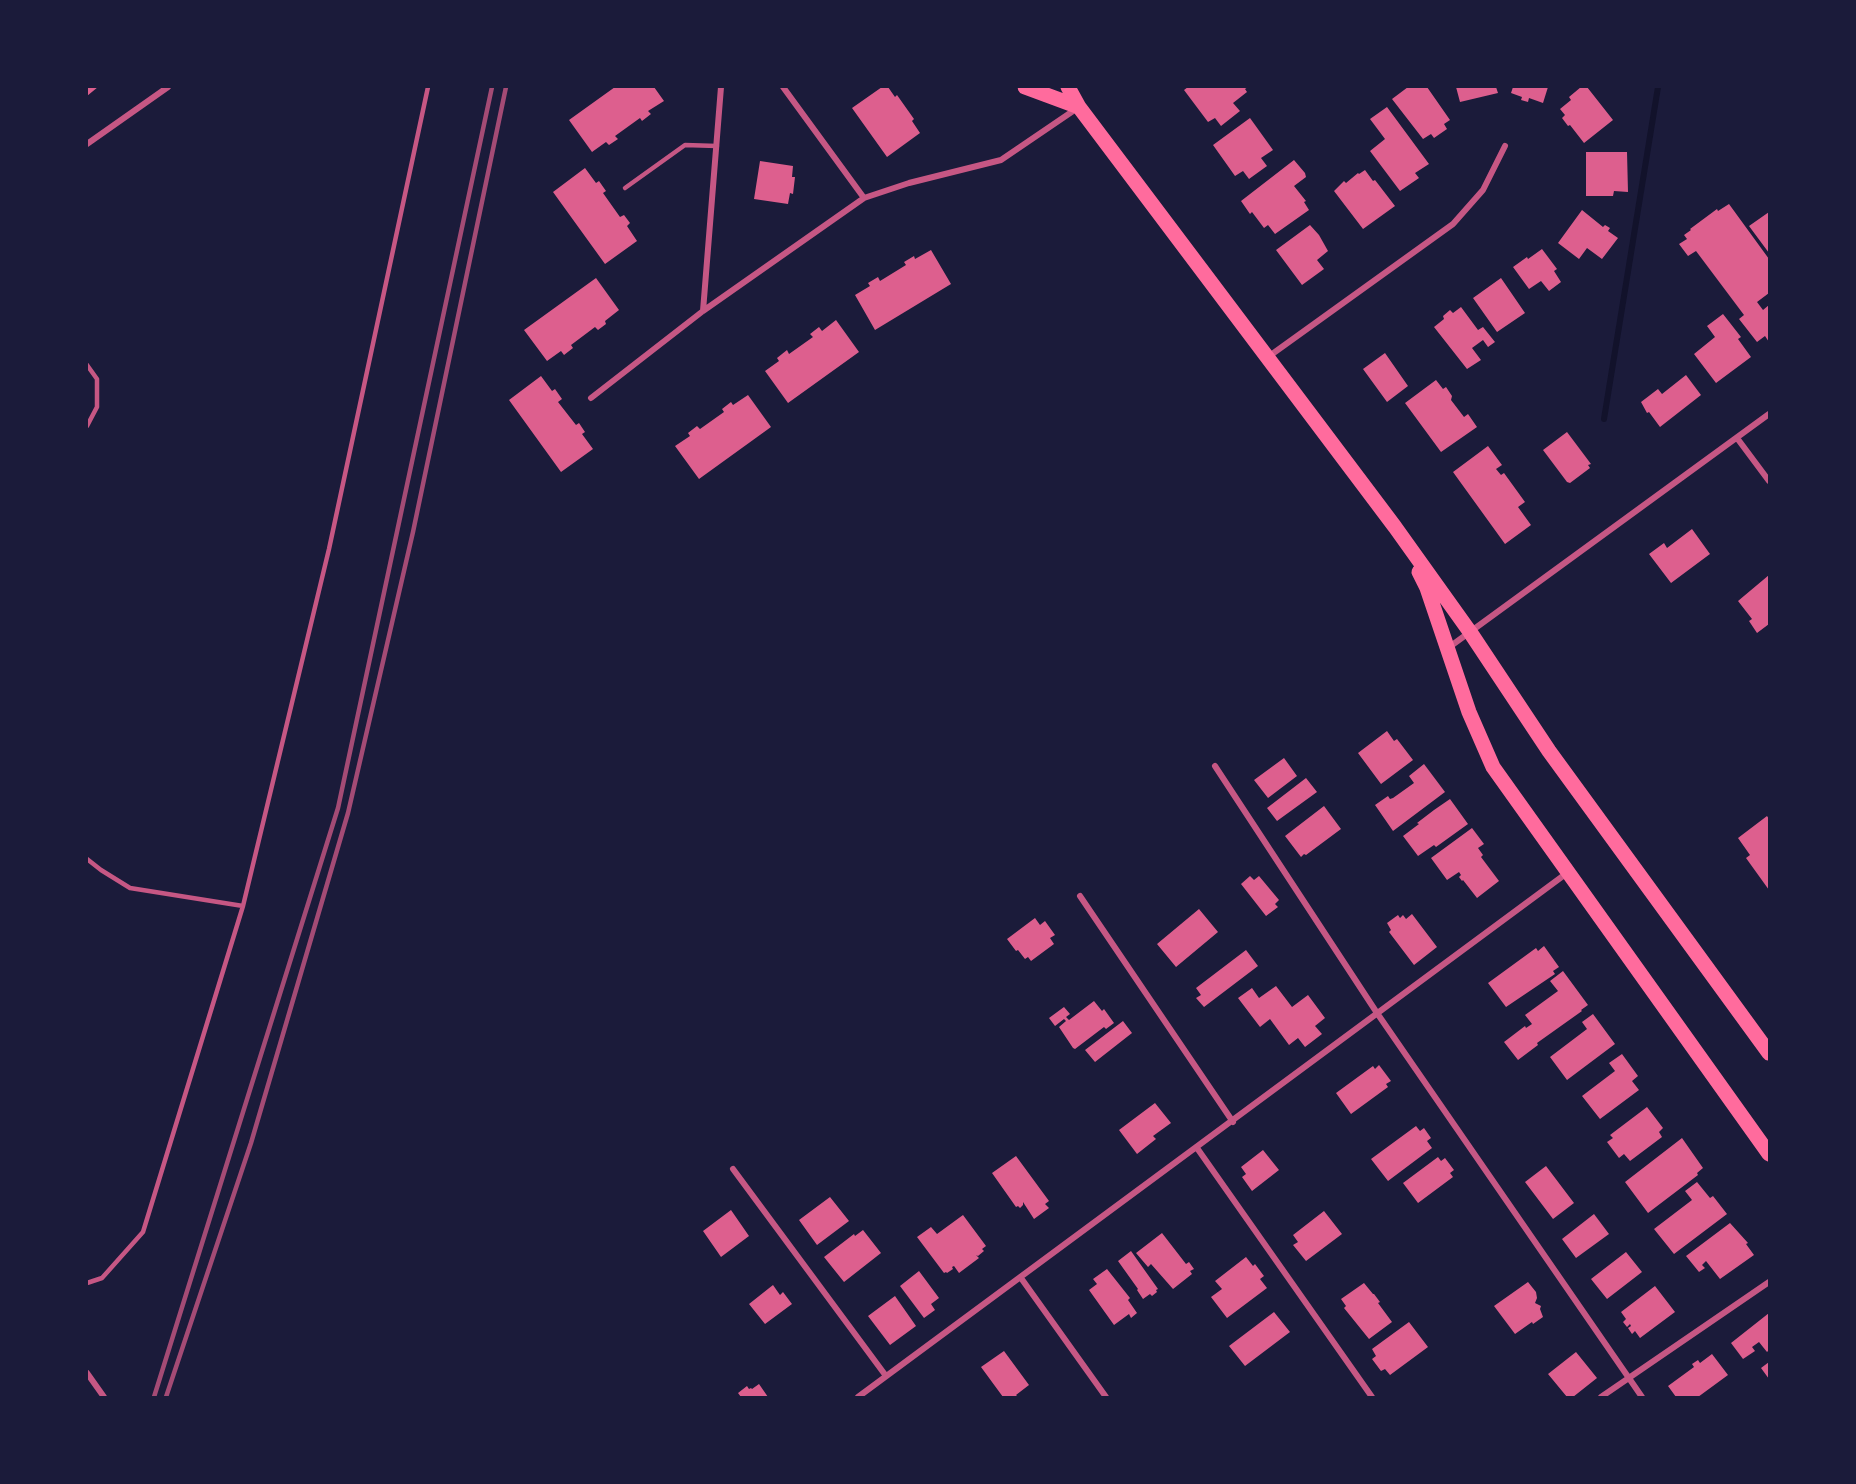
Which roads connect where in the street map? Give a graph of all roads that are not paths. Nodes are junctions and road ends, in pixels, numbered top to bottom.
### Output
1 (168, 87) edge
2 (428, 87) edge
3 (721, 87) edge
4 (783, 87) edge
5 (1025, 87) edge
6 (1068, 87) edge
7 (1079, 107) junction
8 (87, 144) edge
9 (717, 146) junction
10 (1505, 146) dead end
11 (625, 188) dead end
12 (864, 198) junction
13 (703, 311) junction
14 (1268, 358) junction
15 (87, 365) edge
16 (591, 398) dead end
17 (1769, 414) edge
18 (87, 426) edge
19 (1737, 438) junction
20 (1769, 481) edge
21 (1395, 527) junction
22 (1470, 632) junction
23 (1448, 649) junction
24 (1215, 766) dead end
25 (87, 859) edge
26 (1567, 873) junction
27 (1080, 896) dead end
28 (243, 906) junction
29 (1377, 1013) junction
30 (1769, 1053) edge
31 (1233, 1122) junction
32 (1197, 1148) junction
33 (1769, 1154) edge
34 (733, 1169) dead end
35 (1021, 1278) junction
36 (1769, 1282) edge
37 (87, 1283) edge
38 (87, 1373) edge
39 (886, 1376) junction
40 (1629, 1378) junction
41 (104, 1397) edge
42 (858, 1397) edge
43 (1106, 1397) edge
44 (1372, 1397) edge
45 (1601, 1397) edge
46 (1642, 1397) edge

1 - 8 street
2 - 28 lane
3 - 9 street
4 - 12 street
5 - 7 main road
6 - 7 main road
7 - 12 street
7 - 14 main road
9 - 11 lane
9 - 13 street
10 - 14 street
12 - 13 street
13 - 16 street
14 - 21 main road
15 - 18 lane
17 - 19 street
19 - 20 street
19 - 22 street
21 - 22 main road
21 - 23 main road
22 - 23 street
22 - 30 main road
23 - 26 main road
24 - 29 street
25 - 28 lane
26 - 29 street
26 - 33 main road
27 - 31 street
28 - 37 lane
29 - 31 street
29 - 40 street
31 - 32 street
32 - 35 street
32 - 44 street
34 - 39 street
35 - 39 street
35 - 43 street
36 - 40 street
38 - 41 street
39 - 42 street
40 - 45 street
40 - 46 street

